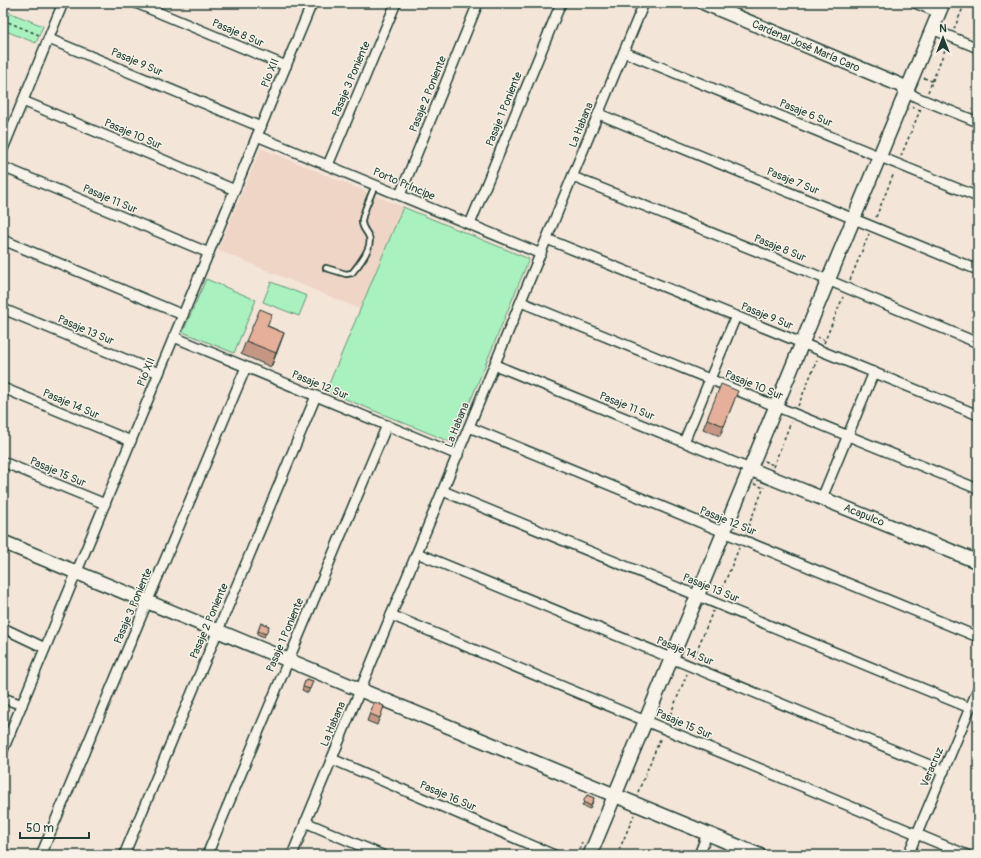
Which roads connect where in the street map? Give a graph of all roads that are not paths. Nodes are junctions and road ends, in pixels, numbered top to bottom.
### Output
1 (63, 3) edge
2 (136, 3) edge
3 (312, 3) edge
4 (396, 3) edge
5 (478, 3) edge
6 (561, 3) edge
7 (644, 3) edge
8 (704, 3) edge
9 (914, 3) edge
10 (941, 8) edge
11 (932, 29) junction
12 (49, 39) junction
13 (978, 48) edge
14 (624, 52) junction
15 (286, 66) junction
16 (906, 91) junction
17 (23, 101) junction
18 (599, 114) junction
19 (978, 122) edge
20 (259, 131) junction
21 (3, 149) edge
22 (879, 157) junction
23 (328, 165) junction
24 (3, 167) edge
25 (572, 177) junction
26 (375, 184) junction
27 (235, 190) junction
28 (400, 195) junction
29 (978, 197) edge
30 (854, 218) junction
31 (470, 224) junction
32 (547, 239) junction
33 (3, 240) edge
34 (209, 253) junction
35 (541, 254) junction
36 (326, 268) dead end
37 (978, 270) edge
38 (828, 280) junction
39 (521, 302) junction
40 (3, 309) edge
41 (183, 315) junction
42 (736, 316) junction
43 (174, 337) junction
44 (802, 343) junction
45 (978, 343) edge
46 (495, 365) junction
47 (246, 367) junction
48 (874, 372) junction
49 (159, 373) junction
50 (710, 380) junction
51 (3, 388) edge
52 (316, 396) junction
53 (776, 407) junction
54 (978, 415) edge
55 (386, 425) junction
56 (469, 428) junction
57 (848, 436) junction
58 (131, 441) junction
59 (684, 442) junction
60 (458, 454) junction
61 (3, 462) edge
62 (750, 469) junction
63 (978, 489) edge
64 (443, 490) junction
65 (822, 498) junction
66 (104, 504) junction
67 (724, 532) junction
68 (3, 542) edge
69 (417, 553) junction
70 (978, 562) edge
71 (76, 572) junction
72 (698, 595) junction
73 (148, 602) junction
74 (391, 615) junction
75 (3, 628) edge
76 (218, 631) junction
77 (978, 637) edge
78 (45, 648) junction
79 (672, 658) junction
80 (288, 660) junction
81 (361, 689) junction
82 (978, 689) edge
83 (3, 698) edge
84 (22, 705) junction
85 (970, 708) junction
86 (646, 721) junction
87 (3, 750) edge
88 (332, 758) junction
89 (944, 771) junction
90 (615, 795) junction
91 (305, 822) junction
92 (707, 834) junction
93 (917, 834) junction
94 (41, 855) edge
95 (124, 855) edge
96 (207, 855) edge
97 (292, 855) edge
98 (382, 855) edge
99 (554, 855) edge
100 (590, 855) edge
101 (698, 855) edge
102 (759, 855) edge
103 (908, 855) edge
104 (967, 855) edge

1 - 12 street
2 - 15 street, Pasaje 8 Sur
3 - 15 street, Pío XII
4 - 23 street, Pasaje 3 Poniente
5 - 28 street, Pasaje 2 Poniente
6 - 31 street, Pasaje 1 Poniente
7 - 14 street, La Habana
8 - 16 main road, Cardenal José María Caro
9 - 10 street
10 - 11 main road
11 - 13 street
11 - 16 main road
12 - 17 street
12 - 20 street, Pasaje 9 Sur
14 - 18 street, La Habana
14 - 22 street, Pasaje 6 Sur
15 - 20 street, Pío XII
16 - 19 street
16 - 22 main road
17 - 21 street
17 - 27 street, Pasaje 10 Sur
18 - 25 street, La Habana
18 - 30 street, Pasaje 7 Sur
20 - 23 street, Porto Príncipe
20 - 27 street, Pío XII
22 - 29 street, Pasaje 6 Sur
22 - 30 main road
23 - 26 street, Porto Príncipe
24 - 34 street, Pasaje 11 Sur
25 - 32 street, La Habana
25 - 38 street, Pasaje 8 Sur
26 - 28 street, Porto Príncipe
26 - 36 lane
27 - 34 street, Pío XII
28 - 31 street, Porto Príncipe
30 - 37 street, Pasaje 7 Sur
30 - 38 main road
31 - 35 street, Porto Príncipe
32 - 35 street, La Habana
32 - 42 street, Pasaje 9 Sur
33 - 41 street
34 - 41 street, Pío XII
35 - 39 street, La Habana
38 - 44 main road
38 - 45 street, Pasaje 8 Sur
39 - 46 street, La Habana
39 - 50 street, Pasaje 10 Sur
40 - 49 street, Pasaje 13 Sur
41 - 43 street, Pío XII
42 - 44 street, Pasaje 9 Sur
42 - 50 street
43 - 47 street, Pasaje 12 Sur
43 - 49 street, Pío XII
44 - 48 street, Pasaje 9 Sur
44 - 53 main road
46 - 56 street, La Habana
46 - 59 street, Pasaje 11 Sur
47 - 52 street, Pasaje 12 Sur
47 - 73 street, Pasaje 3 Poniente
48 - 54 street, Pasaje 9 Sur
48 - 57 street
49 - 58 street, Pío XII
50 - 53 street, Pasaje 10 Sur
50 - 59 street
51 - 58 street, Pasaje 14 Sur
52 - 55 street, Pasaje 12 Sur
52 - 76 street, Pasaje 2 Poniente
53 - 57 street, Pasaje 10 Sur
53 - 62 main road
55 - 60 street, Pasaje 12 Sur
55 - 80 street, Pasaje 1 Poniente
56 - 60 street, La Habana
56 - 67 street, Pasaje 12 Sur
57 - 63 street, Pasaje 10 Sur
57 - 65 street
58 - 66 street, Pío XII
59 - 62 street, Pasaje 11 Sur
60 - 64 street, La Habana
61 - 66 street, Pasaje 15 Sur
62 - 65 main road, Acapulco
62 - 67 main road
64 - 69 street, La Habana
64 - 72 street, Pasaje 13 Sur
65 - 70 main road, Acapulco
66 - 71 street, Pío XII
67 - 72 main road
67 - 77 street, Pasaje 12 Sur
68 - 71 main road
69 - 74 street, La Habana
69 - 79 street, Pasaje 14 Sur
71 - 73 main road
71 - 78 street, Pío XII
72 - 79 main road
72 - 85 street, Pasaje 13 Sur
73 - 76 main road
73 - 94 street, Pasaje 3 Poniente
74 - 81 street, La Habana
74 - 86 street, Pasaje 15 Sur
75 - 78 street
76 - 80 main road
76 - 95 street, Pasaje 2 Poniente
78 - 84 street, Pío XII
79 - 86 main road
79 - 89 street, Pasaje 14 Sur
80 - 81 main road
80 - 96 street, Pasaje 1 Poniente
81 - 88 street, La Habana
81 - 90 main road
82 - 85 street, Veracruz
83 - 84 street
84 - 87 street, Pío XII
85 - 89 street, Veracruz
86 - 90 main road
86 - 93 street, Pasaje 15 Sur
88 - 91 street, La Habana
88 - 99 street, Pasaje 16 Sur
89 - 93 street, Veracruz
90 - 92 main road
90 - 100 main road
91 - 97 street, La Habana
91 - 98 street
92 - 101 street
92 - 102 main road
93 - 103 street, Veracruz
93 - 104 street, Pasaje 15 Sur

